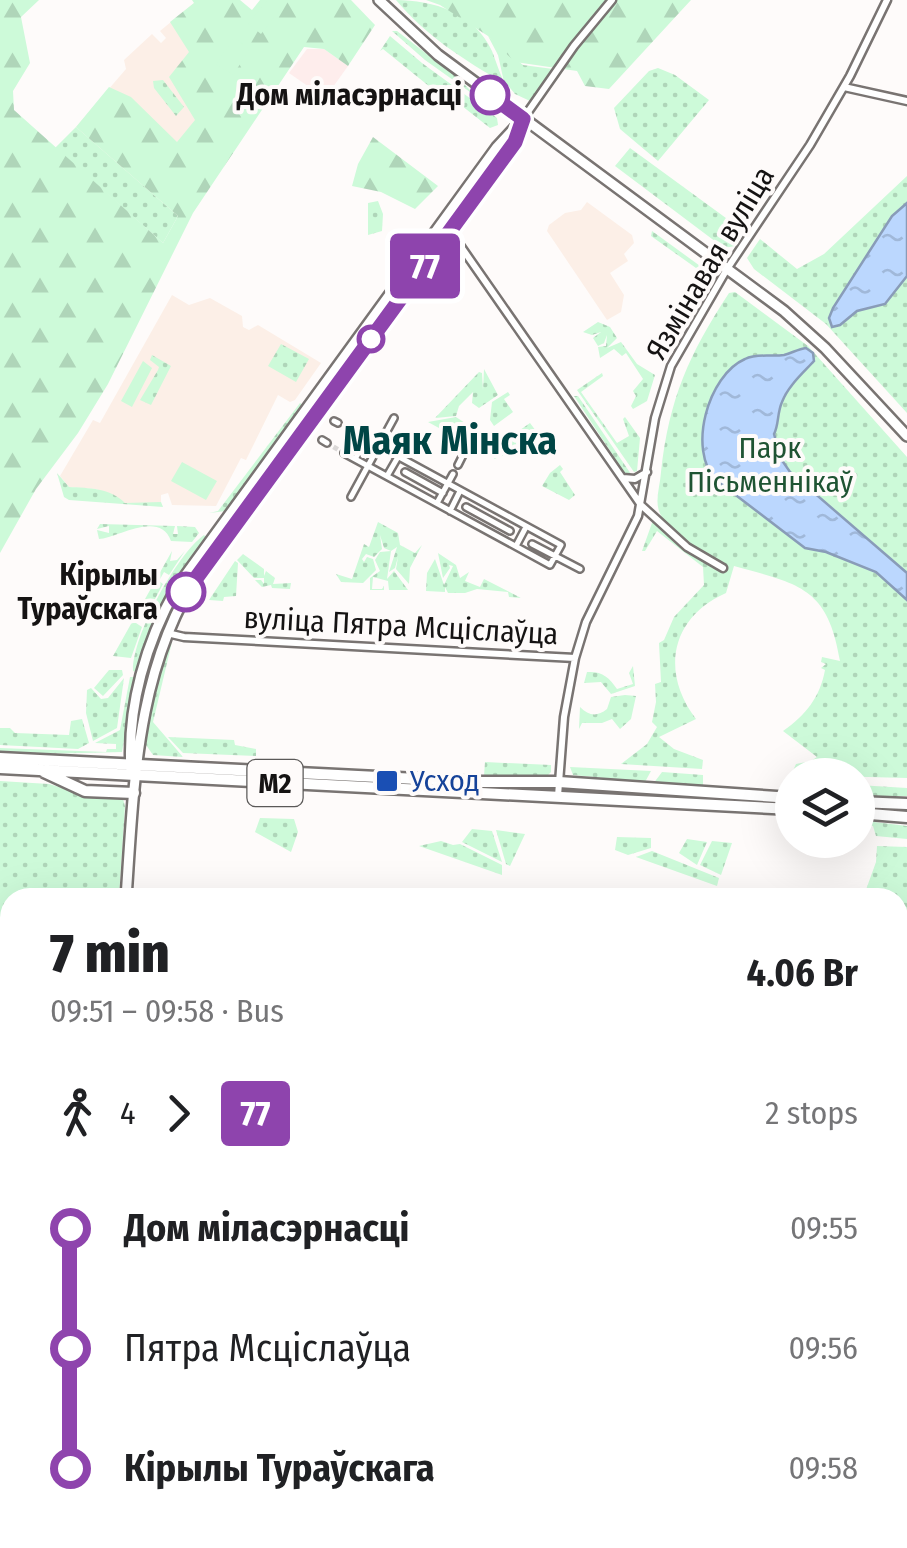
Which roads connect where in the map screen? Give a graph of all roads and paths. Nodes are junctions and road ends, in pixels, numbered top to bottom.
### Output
1 (379, 0) edge
2 (612, 0) edge
3 (887, 0) edge
4 (844, 86) junction
5 (907, 101) edge
6 (523, 119) junction
7 (444, 230) junction
8 (727, 269) junction
9 (394, 418) dead end
10 (355, 432) tunnel mouth
11 (907, 436) edge
12 (366, 439) junction
13 (379, 446) junction
14 (344, 453) tunnel mouth
15 (464, 453) dead end
16 (398, 456) junction
17 (355, 459) junction
18 (410, 462) junction
19 (458, 465) dead end
20 (368, 466) junction
21 (404, 472) junction
22 (648, 472) junction
23 (430, 474) junction
24 (453, 474) dead end
25 (387, 476) junction
26 (622, 478) junction
27 (399, 483) junction
28 (425, 483) junction
29 (448, 484) junction
30 (461, 490) junction
31 (443, 493) junction
32 (419, 494) junction
33 (471, 496) junction
34 (350, 497) dead end
35 (437, 504) junction
36 (641, 505) junction
37 (466, 506) junction
38 (492, 508) junction
39 (450, 510) junction
40 (461, 516) junction
41 (487, 518) junction
42 (516, 520) junction
43 (526, 526) junction
44 (482, 528) junction
45 (510, 531) junction
46 (538, 533) junction
47 (505, 540) junction
48 (532, 544) junction
49 (516, 546) junction
50 (528, 552) junction
51 (555, 556) junction
52 (723, 568) dead end
53 (580, 569) dead end
54 (166, 632) junction
55 (575, 658) junction
56 (0, 758) edge
57 (0, 768) edge
58 (134, 768) junction
59 (38, 770) junction
60 (100, 772) junction
61 (560, 782) junction
62 (99, 792) junction
63 (134, 793) junction
64 (558, 796) junction
65 (775, 797) edge
66 (875, 803) edge
67 (907, 804) edge
68 (775, 808) edge
69 (875, 814) edge
70 (907, 817) edge
71 (127, 888) edge

1 - 6 main road
2 - 6 street
3 - 4 street, Язмінавая вуліца
4 - 5 street
4 - 8 street, Язмінавая вуліца
6 - 7 main road
6 - 8 main road
7 - 26 street
7 - 54 main road
7 - 58 main road
8 - 11 main road
8 - 22 street, Язмінавая вуліца
9 - 13 street
10 - 12 street
12 - 13 street
12 - 17 street
13 - 16 street
13 - 20 street
14 - 17 street
15 - 19 street
16 - 18 street
16 - 25 street
17 - 20 street
18 - 21 street
18 - 23 street
20 - 25 street
20 - 34 street
21 - 27 street
21 - 28 street
22 - 26 street
22 - 36 street, Язмінавая вуліца
23 - 28 street
23 - 29 street
24 - 29 street
25 - 27 street
26 - 36 street
27 - 32 street
28 - 31 street
28 - 32 street
29 - 30 street
29 - 31 street
30 - 33 street
30 - 39 street
31 - 35 street
32 - 35 street
33 - 37 street
33 - 38 street
35 - 39 street
36 - 52 street
36 - 55 street, Язмінавая вуліца
37 - 40 street
37 - 41 street
38 - 41 street
38 - 42 street
39 - 40 street
40 - 44 street
41 - 44 street
41 - 45 street
42 - 43 street
42 - 45 street
43 - 46 street
43 - 49 street
44 - 47 street
45 - 47 street
46 - 48 street
46 - 51 street
47 - 49 street
48 - 50 street
48 - 51 street
49 - 50 street
50 - 51 street
51 - 53 street
54 - 55 street, вуліца Пятра Мсціслаўца
54 - 58 main road
55 - 61 street, Язмінавая вуліца
56 - 58 main road, М2
57 - 59 main road, М2
58 - 60 main road, М2
58 - 61 main road, М2
58 - 63 main road
58 - 64 main road, М2
59 - 60 main road, М2
59 - 62 main road
60 - 62 main road
61 - 64 street, Язмінавая вуліца
61 - 65 main road, М2
62 - 63 main road
63 - 71 main road
64 - 68 main road, М2
66 - 67 main road
69 - 70 main road

